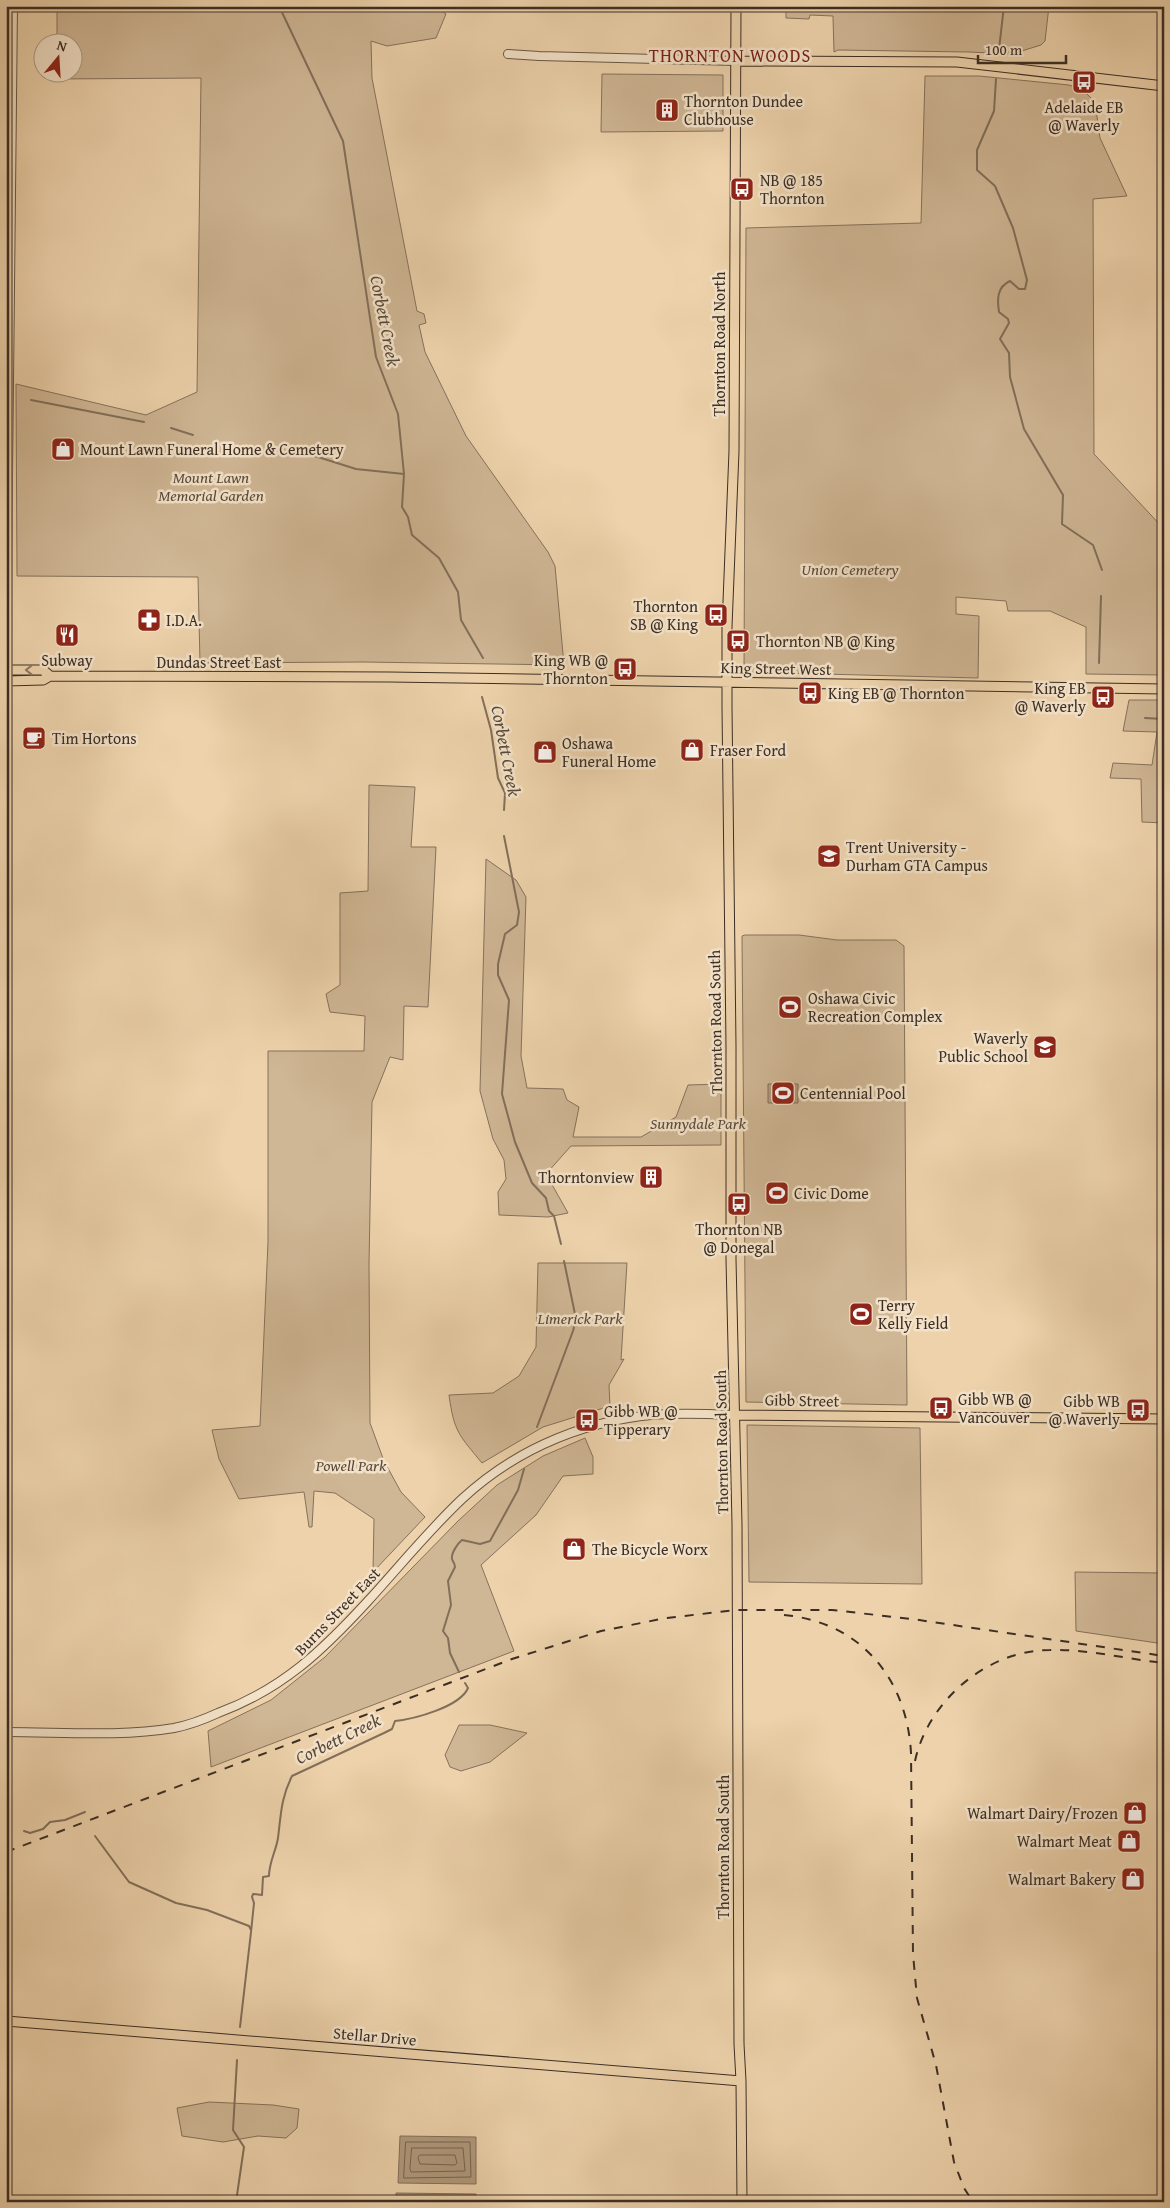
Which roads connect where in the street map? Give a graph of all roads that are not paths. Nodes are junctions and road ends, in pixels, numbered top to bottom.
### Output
1 (12, 6) edge
2 (736, 6) edge
3 (508, 54) dead end
4 (736, 61) junction
5 (1164, 86) edge
6 (6, 663) edge
7 (6, 670) edge
8 (50, 676) junction
9 (389, 677) joint
10 (6, 681) edge
11 (727, 682) junction
12 (1163, 689) edge
13 (735, 1415) junction
14 (1164, 1419) edge
15 (461, 1500) joint
16 (6, 1732) edge
17 (6, 2021) edge
18 (741, 2081) junction
19 (742, 2202) edge

1 - 6 street
2 - 4 main road, Thornton Road North
3 - 4 street
4 - 5 main road
4 - 11 main road, Thornton Road North
8 -> 7 main road, Dundas Street East
8 - 9 main road, Dundas Street East
8 - 10 main road, Dundas Street East
9 - 11 main road, King Street West
11 - 12 main road, King Street West
11 - 13 main road, Thornton Road South
13 - 14 main road, Gibb Street
13 - 15 street, Gibb Street
13 - 18 main road, Thornton Road South
15 - 16 street, Burns Street East
17 - 18 main road, Stellar Drive
18 - 19 main road, Thornton Road South

